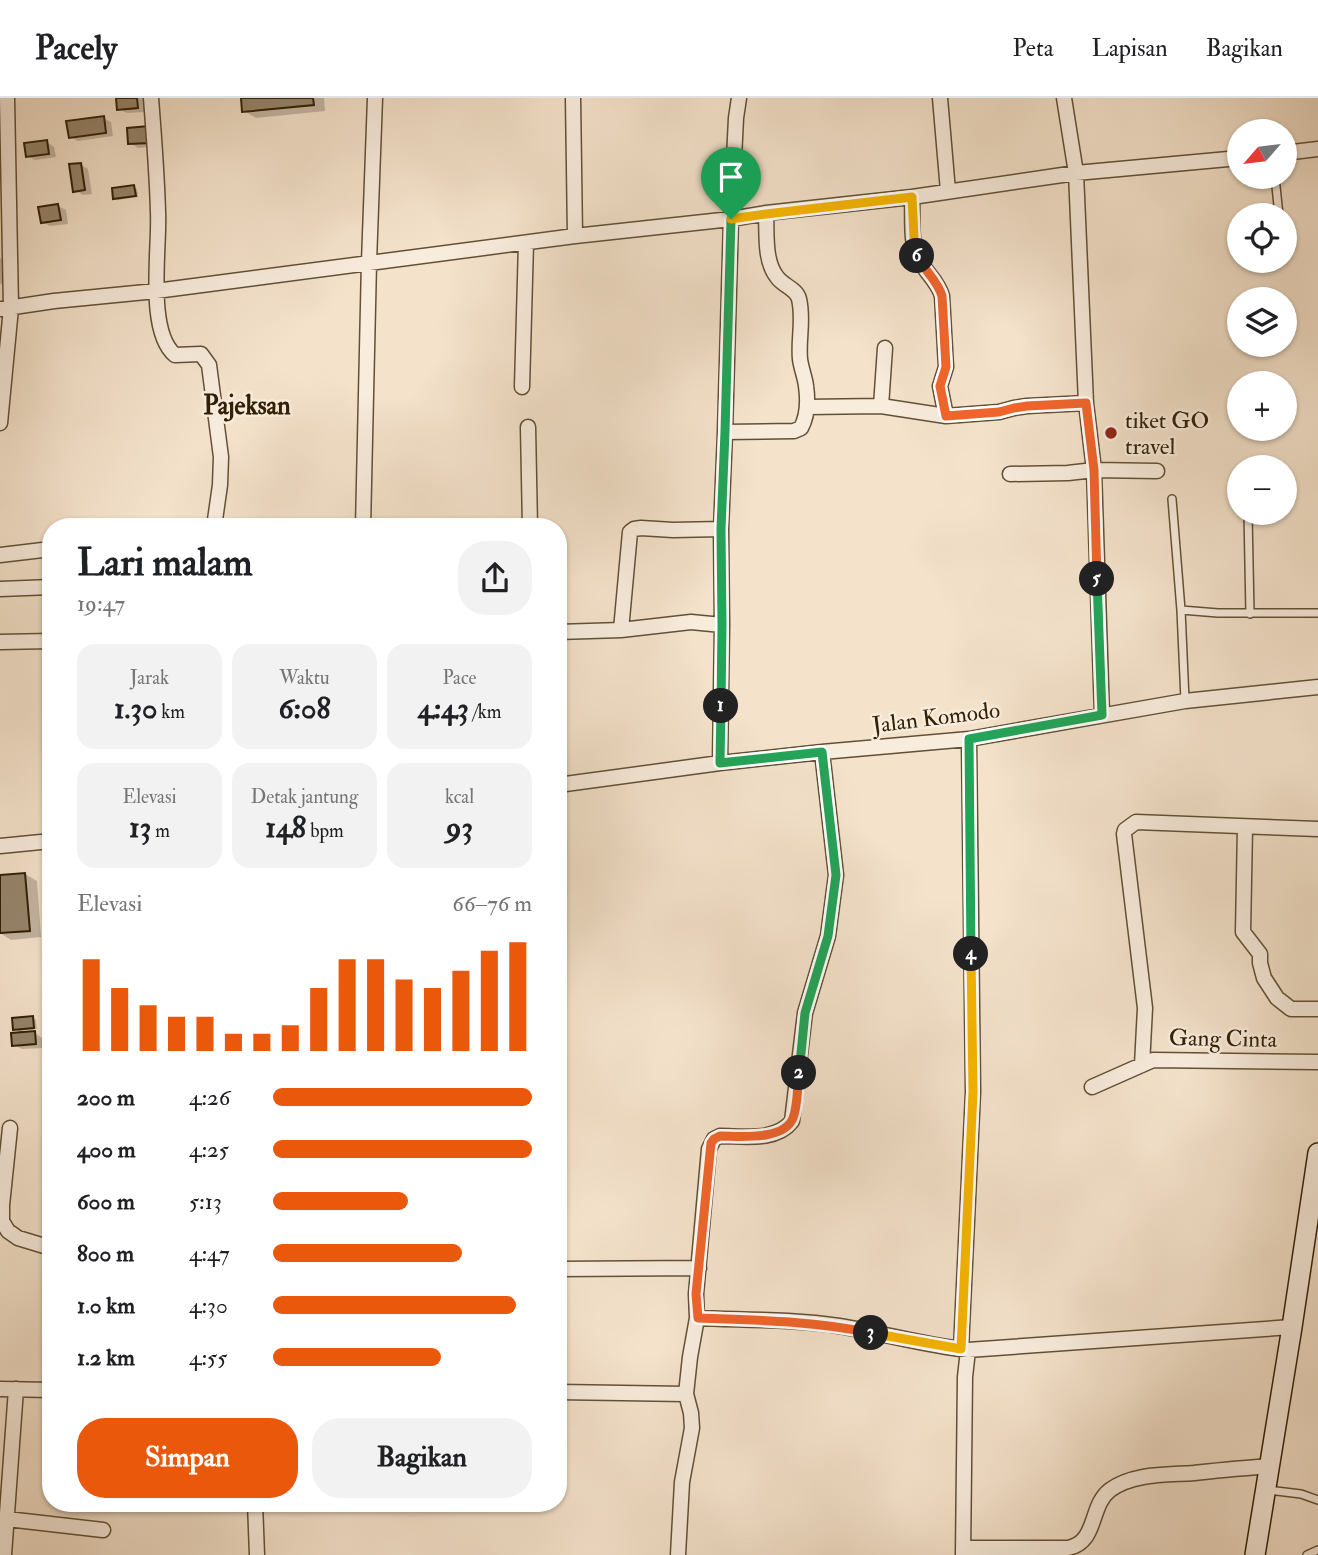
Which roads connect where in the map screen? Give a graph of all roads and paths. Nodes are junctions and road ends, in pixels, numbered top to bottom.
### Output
1 (7, 98) edge
2 (151, 98) edge
3 (375, 98) edge
4 (573, 98) edge
5 (739, 98) edge
6 (940, 98) edge
7 (1064, 98) edge
8 (1318, 149) edge
9 (1297, 151) edge
10 (1227, 159) edge
11 (1076, 173) junction
12 (948, 191) junction
13 (912, 197) junction
14 (766, 214) junction
15 (731, 219) junction
16 (575, 236) junction
17 (526, 243) junction
18 (369, 262) junction
19 (156, 291) junction
20 (6, 308) edge
21 (885, 348) dead end
22 (522, 387) dead end
23 (1086, 403) junction
24 (881, 406) junction
25 (807, 407) junction
26 (946, 416) junction
27 (0, 423) edge
28 (528, 427) dead end
29 (725, 432) junction
30 (1094, 470) junction
31 (1157, 471) dead end
32 (1010, 474) dead end
33 (1172, 499) dead end
34 (215, 518) edge
35 (363, 518) edge
36 (530, 518) edge
37 (1248, 525) edge
38 (721, 529) junction
39 (42, 550) edge
40 (0, 555) edge
41 (42, 587) edge
42 (0, 589) edge
43 (1181, 610) junction
44 (1318, 613) edge
45 (1250, 614) junction
46 (722, 625) junction
47 (621, 630) junction
48 (567, 632) edge
49 (42, 641) edge
50 (0, 642) edge
51 (1318, 687) edge
52 (1185, 701) junction
53 (1102, 715) junction
54 (969, 739) junction
55 (822, 752) junction
56 (720, 763) junction
57 (567, 784) edge
58 (1245, 827) junction
59 (1318, 829) edge
60 (42, 842) edge
61 (0, 846) edge
62 (1318, 1009) edge
63 (1318, 1062) edge
64 (1142, 1065) junction
65 (1092, 1087) dead end
66 (10, 1128) dead end
67 (4, 1153) edge
68 (1318, 1153) edge
69 (42, 1245) edge
70 (699, 1268) junction
71 (567, 1269) edge
72 (698, 1318) junction
73 (1292, 1327) junction
74 (965, 1350) junction
75 (0, 1389) edge
76 (16, 1390) junction
77 (42, 1390) edge
78 (567, 1392) edge
79 (686, 1394) junction
80 (1270, 1466) junction
81 (1266, 1489) junction
82 (1318, 1500) edge
83 (255, 1512) edge
84 (7, 1519) junction
85 (103, 1530) dead end
86 (1318, 1550) edge
87 (963, 1551) edge
88 (4, 1555) edge
89 (257, 1555) edge
90 (678, 1555) edge
91 (1255, 1555) edge
92 (1307, 1555) edge

1 - 20 street
2 - 19 street
3 - 18 street
4 - 16 street
5 - 15 street
6 - 12 street
7 - 11 street
8 - 9 street
10 - 11 street
11 - 12 street
11 - 23 street
12 - 13 street
13 - 14 street
13 - 26 street
14 - 15 street
14 - 25 street
15 - 16 street
15 - 29 street
16 - 17 street
17 - 18 street
17 - 22 street
18 - 19 street
18 - 35 street
19 - 20 street
19 - 34 street
20 - 27 street
21 - 24 street
23 - 26 street
23 - 30 street
24 - 25 street
24 - 26 street
25 - 29 street
28 - 36 street
29 - 38 street
30 - 31 street
30 - 32 street
30 - 53 street
33 - 43 lane
37 - 45 lane
38 - 46 street
38 - 47 street
39 - 40 street
41 - 42 street
43 - 45 lane
43 - 52 lane
44 - 45 lane
46 - 47 street
46 - 56 street
47 - 48 street
49 - 50 street
51 - 52 street, Jalan Komodo
52 - 53 street, Jalan Komodo
53 - 54 street, Jalan Komodo
54 - 55 street, Jalan Komodo
54 - 74 street
55 - 56 street, Jalan Komodo
55 - 70 street
56 - 57 street, Jalan Komodo
58 - 59 street
58 - 62 street
58 - 64 street
60 - 61 street
63 - 64 street, Gang Cinta
64 - 65 street, Gang Cinta
66 - 67 street
67 - 69 street
68 - 73 street
70 - 71 street
70 - 72 street
72 - 74 street
72 - 79 street
73 - 74 street
73 - 80 street
74 - 87 street
75 - 76 street
76 - 77 street
76 - 84 street
78 - 79 street
79 - 90 street
80 - 81 street
80 - 87 street
81 - 82 lane
81 - 91 street
83 - 89 street
84 - 85 street
84 - 88 street
86 - 92 lane

